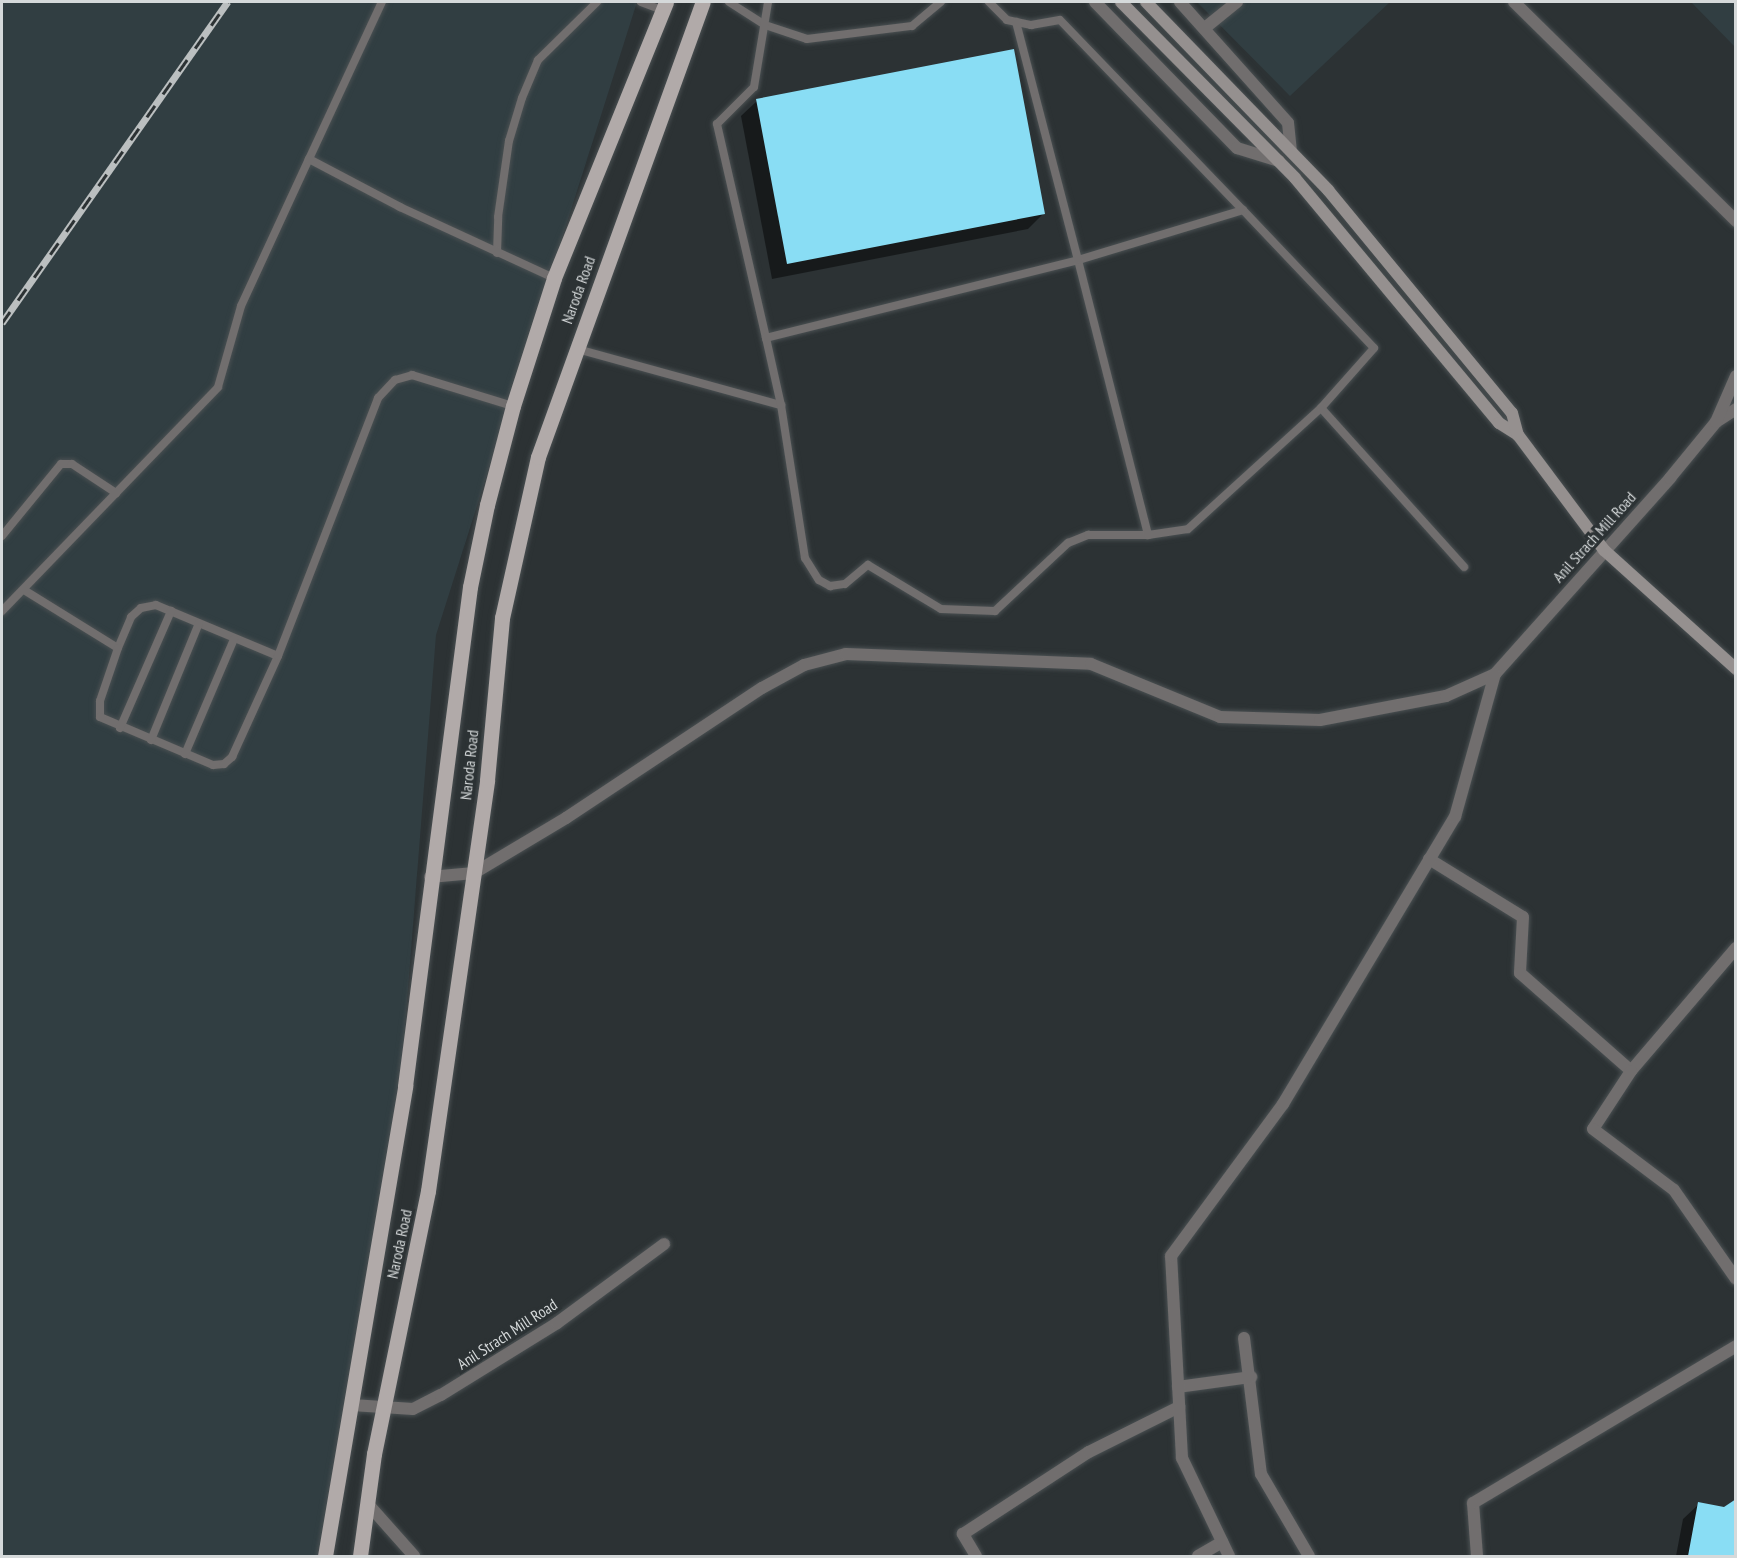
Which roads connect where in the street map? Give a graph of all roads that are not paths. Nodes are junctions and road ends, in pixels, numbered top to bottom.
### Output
1 (382, 2) edge
2 (597, 2) edge
3 (641, 2) edge
4 (703, 2) edge
5 (729, 2) edge
6 (768, 2) edge
7 (941, 2) edge
8 (988, 2) edge
9 (1095, 2) edge
10 (1121, 2) edge
11 (1146, 2) edge
12 (1180, 2) edge
13 (1237, 2) edge
14 (1514, 2) edge
15 (664, 6) edge
16 (1016, 22) junction
17 (765, 25) junction
18 (1206, 27) junction
19 (1291, 150) junction
20 (309, 159) junction
21 (1279, 161) junction
22 (1244, 210) junction
23 (1736, 221) edge
24 (497, 253) junction
25 (1078, 260) junction
26 (555, 278) junction
27 (766, 338) junction
28 (576, 348) junction
29 (1736, 376) edge
30 (781, 405) junction
31 (513, 406) junction
32 (1321, 408) junction
33 (1736, 409) edge
34 (1716, 422) junction
35 (1518, 435) junction
36 (116, 493) junction
37 (1148, 535) junction
38 (2, 536) edge
39 (1604, 550) junction
40 (1464, 567) dead end
41 (24, 590) junction
42 (2, 611) edge
43 (171, 611) junction
44 (199, 623) junction
45 (234, 639) junction
46 (118, 648) junction
47 (278, 657) junction
48 (1736, 669) edge
49 (1496, 674) junction
50 (120, 728) junction
51 (151, 740) junction
52 (185, 754) junction
53 (1429, 860) junction
54 (474, 873) junction
55 (430, 877) junction
56 (1736, 948) edge
57 (1632, 1071) junction
58 (664, 1245) dead end
59 (1736, 1279) edge
60 (1244, 1338) dead end
61 (1736, 1346) edge
62 (1251, 1377) junction
63 (1178, 1388) junction
64 (352, 1405) junction
65 (1179, 1407) junction
66 (383, 1408) junction
67 (368, 1503) junction
68 (1222, 1542) junction
69 (325, 1557) edge
70 (360, 1557) edge
71 (414, 1557) edge
72 (976, 1557) edge
73 (1198, 1557) edge
74 (1229, 1557) edge
75 (1309, 1557) edge
76 (1477, 1557) edge

1 - 20 lane
2 - 24 lane
3 - 15 lane
4 - 28 main road, Naroda Road
5 - 17 lane
6 - 17 lane
7 - 17 lane
8 - 16 lane
9 - 21 street
10 - 21 main road
11 - 19 main road
12 - 18 street
13 - 18 street
14 - 23 street
15 - 26 main road, Naroda Road
16 - 22 lane
16 - 25 lane
17 - 27 lane
18 - 19 street
19 - 35 main road
20 - 24 lane
20 - 36 lane
21 - 35 main road
22 - 25 lane
22 - 32 lane
24 - 26 lane
25 - 27 lane
25 - 37 lane
26 - 31 main road, Naroda Road
27 - 30 lane
28 - 30 lane
28 - 54 main road, Naroda Road
29 - 34 street, Anil Strach Mill Road
30 - 37 lane
31 - 47 lane
31 - 55 main road, Naroda Road
32 - 37 lane
32 - 40 lane
33 - 34 street, Anil Strach Mill Road
34 - 39 street, Anil Strach Mill Road
35 - 39 main road
36 - 38 lane
36 - 41 lane
39 - 48 main road
39 - 49 street, Anil Strach Mill Road
41 - 42 lane
41 - 46 lane
43 - 44 lane
43 - 46 lane
43 - 50 lane
44 - 45 lane
44 - 51 lane
45 - 47 lane
45 - 52 lane
46 - 50 lane
47 - 52 lane
49 - 53 street
49 - 54 street
50 - 51 lane
51 - 52 lane
53 - 57 street
53 - 63 street
54 - 55 street
54 - 66 main road, Naroda Road
55 - 64 main road, Naroda Road
56 - 57 street
57 - 59 street
58 - 66 street, Anil Strach Mill Road
60 - 62 street
61 - 76 street
62 - 63 street
62 - 75 street
63 - 65 street
64 - 66 street, Anil Strach Mill Road
64 - 69 main road, Naroda Road
65 - 68 street
65 - 72 street
66 - 67 main road, Naroda Road
67 - 70 main road, Naroda Road
67 - 71 street
68 - 73 street
68 - 74 street

